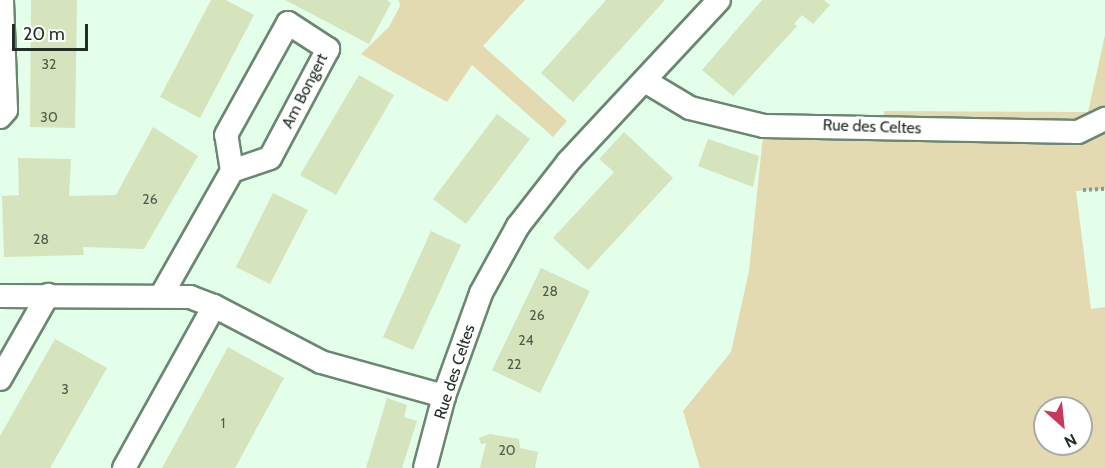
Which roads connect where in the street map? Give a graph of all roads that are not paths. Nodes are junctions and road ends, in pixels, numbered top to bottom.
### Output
1 (2, 0) edge
2 (718, 0) edge
3 (645, 81) junction
4 (0, 117) edge
5 (1105, 119) edge
6 (232, 171) junction
7 (0, 296) edge
8 (48, 296) junction
9 (161, 296) junction
10 (214, 306) junction
11 (0, 379) edge
12 (444, 396) junction
13 (124, 468) edge
14 (426, 468) edge

1 - 4 street
2 - 3 street, Rue des Celtes
3 - 5 street, Rue des Celtes
3 - 12 street, Rue des Celtes
6 - 6 street, Am Bongert
6 - 9 street
7 - 8 street
8 - 9 street
8 - 11 street
9 - 10 street
10 - 12 street
10 - 13 street
12 - 14 street, Rue des Celtes

